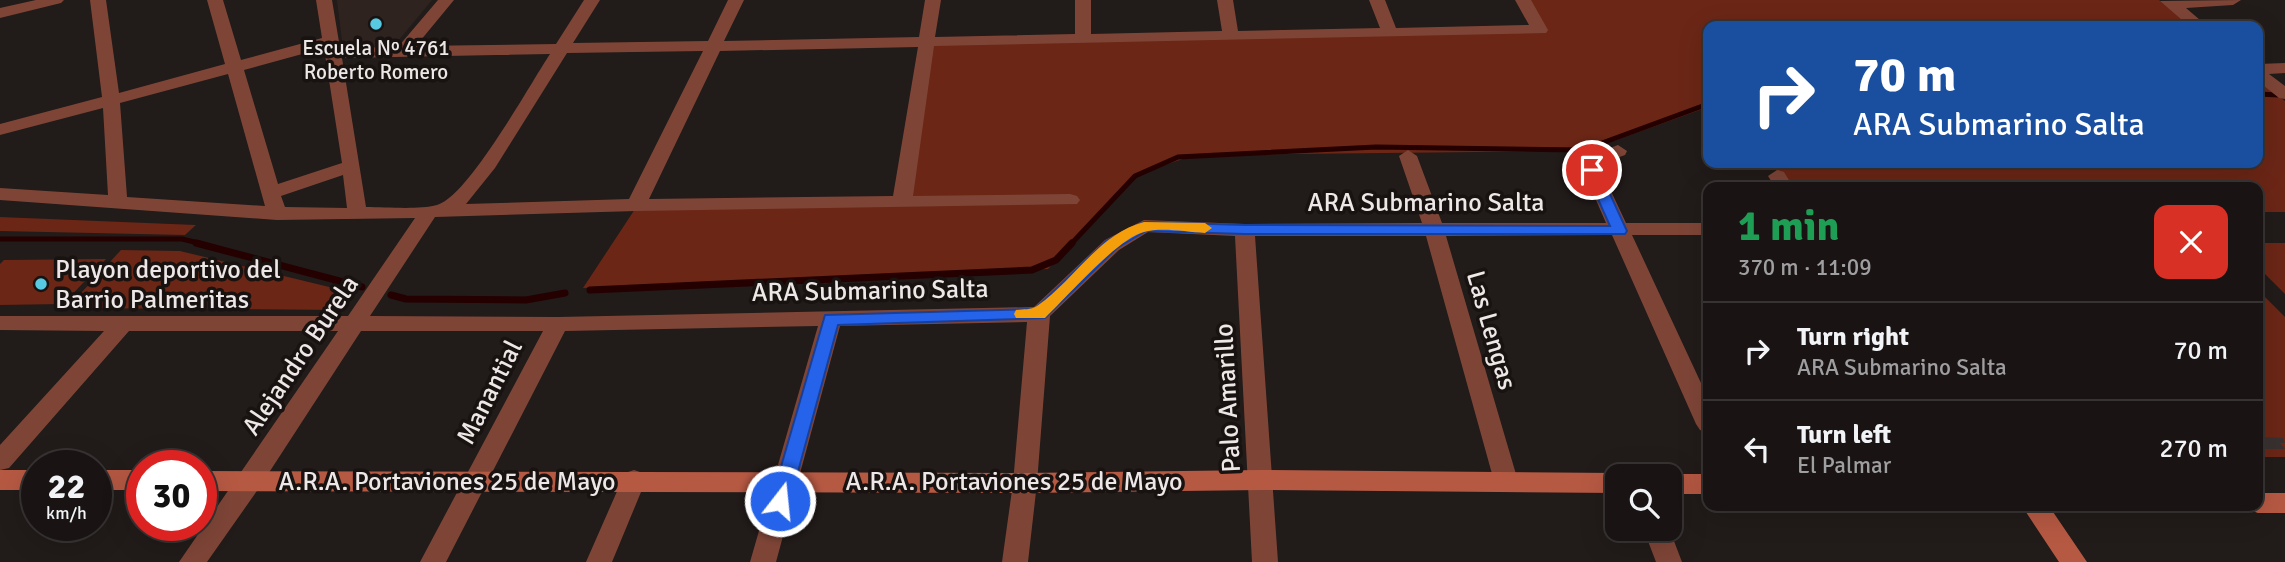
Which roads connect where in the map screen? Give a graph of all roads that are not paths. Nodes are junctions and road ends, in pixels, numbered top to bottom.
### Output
1 (56, 0) edge
2 (98, 0) edge
3 (215, 0) edge
4 (324, 0) edge
5 (446, 0) edge
6 (592, 0) edge
7 (736, 0) edge
8 (933, 0) edge
9 (1083, 0) edge
10 (1225, 0) edge
11 (1377, 0) edge
12 (1523, 0) edge
13 (2233, 0) edge
14 (2169, 2) edge
15 (0, 13) edge
16 (2193, 21) edge
17 (1390, 32) junction
18 (1230, 34) junction
19 (1083, 38) junction
20 (926, 41) junction
21 (713, 46) junction
22 (331, 47) junction
23 (564, 48) junction
24 (403, 51) junction
25 (234, 67) junction
26 (2285, 68) edge
27 (2263, 70) edge
28 (2263, 75) edge
29 (2285, 94) edge
30 (111, 98) junction
31 (0, 130) edge
32 (1618, 151) dead end
33 (1408, 156) dead end
34 (352, 166) junction
35 (270, 193) junction
36 (0, 194) edge
37 (1070, 200) dead end
38 (118, 201) junction
39 (902, 202) junction
40 (636, 205) junction
41 (435, 211) junction
42 (277, 214) junction
43 (357, 214) junction
44 (1434, 229) junction
45 (1703, 229) edge
46 (1245, 230) junction
47 (1619, 231) junction
48 (1039, 314) junction
49 (831, 319) junction
50 (0, 323) edge
51 (123, 324) junction
52 (558, 324) junction
53 (354, 325) junction
54 (1703, 413) edge
55 (2, 477) edge
56 (21, 479) edge
57 (634, 480) junction
58 (1260, 480) junction
59 (217, 481) edge
60 (250, 481) junction
61 (786, 481) junction
62 (1506, 481) junction
63 (476, 482) junction
64 (1025, 483) junction
65 (1605, 483) edge
66 (1682, 484) edge
67 (1703, 484) edge
68 (2263, 503) edge
69 (2285, 503) edge
70 (2038, 511) edge
71 (1661, 541) edge
72 (192, 562) edge
73 (433, 562) edge
74 (599, 562) edge
75 (763, 562) edge
76 (1015, 562) edge
77 (1265, 562) edge
78 (1669, 562) edge
79 (2074, 562) edge

1 - 15 street
2 - 30 street
3 - 25 street
4 - 22 street
5 - 24 street
6 - 23 street, Alejandro Burela
7 - 21 street
8 - 20 street
9 - 19 street
10 - 18 street
11 - 17 street
12 - 17 street
13 - 14 street
14 - 16 street
17 - 18 street
18 - 19 street
19 - 20 street
20 - 21 street
20 - 39 street
21 - 23 street
21 - 40 street
22 - 24 street
22 - 25 street
22 - 34 street
23 - 24 street
23 - 41 street, Alejandro Burela
25 - 30 street
25 - 35 street
26 - 27 street
28 - 29 street
30 - 31 street
30 - 38 street
32 - 47 street
33 - 44 street, Las Lengas
34 - 35 street
34 - 43 street
35 - 42 street
36 - 38 street
37 - 39 street
38 - 42 street
39 - 40 street
40 - 41 street
41 - 43 street
41 - 53 street, Alejandro Burela
42 - 43 street
44 - 46 street, ARA Submarino Salta
44 - 47 street, ARA Submarino Salta
44 - 62 street, Las Lengas
45 - 47 street, ARA Submarino Salta
46 - 48 street, ARA Submarino Salta
46 - 58 street, Palo Amarillo
47 - 54 street
48 - 49 street, ARA Submarino Salta
48 - 64 street
49 - 52 street, ARA Submarino Salta
49 - 61 street
50 - 51 street, ARA Submarino Salta
51 - 53 street, ARA Submarino Salta
51 - 55 street
52 - 53 street, ARA Submarino Salta
52 - 63 street, Manantial
53 - 60 street, Alejandro Burela
55 - 56 street
57 - 61 street, A.R.A. Portaviones 25 de Mayo
57 - 63 street, A.R.A. Portaviones 25 de Mayo
57 - 74 street
58 - 62 street, A.R.A. Portaviones 25 de Mayo
58 - 64 street, A.R.A. Portaviones 25 de Mayo
58 - 77 street, Palo Amarillo
59 - 60 street, A.R.A. Portaviones 25 de Mayo
60 - 63 street, A.R.A. Portaviones 25 de Mayo
60 - 72 street, Alejandro Burela
61 - 64 street, A.R.A. Portaviones 25 de Mayo
61 - 75 street
62 - 65 street, A.R.A. Portaviones 25 de Mayo
63 - 73 street, Manantial
64 - 76 street
66 - 67 street
68 - 69 street
70 - 79 street
71 - 78 street

